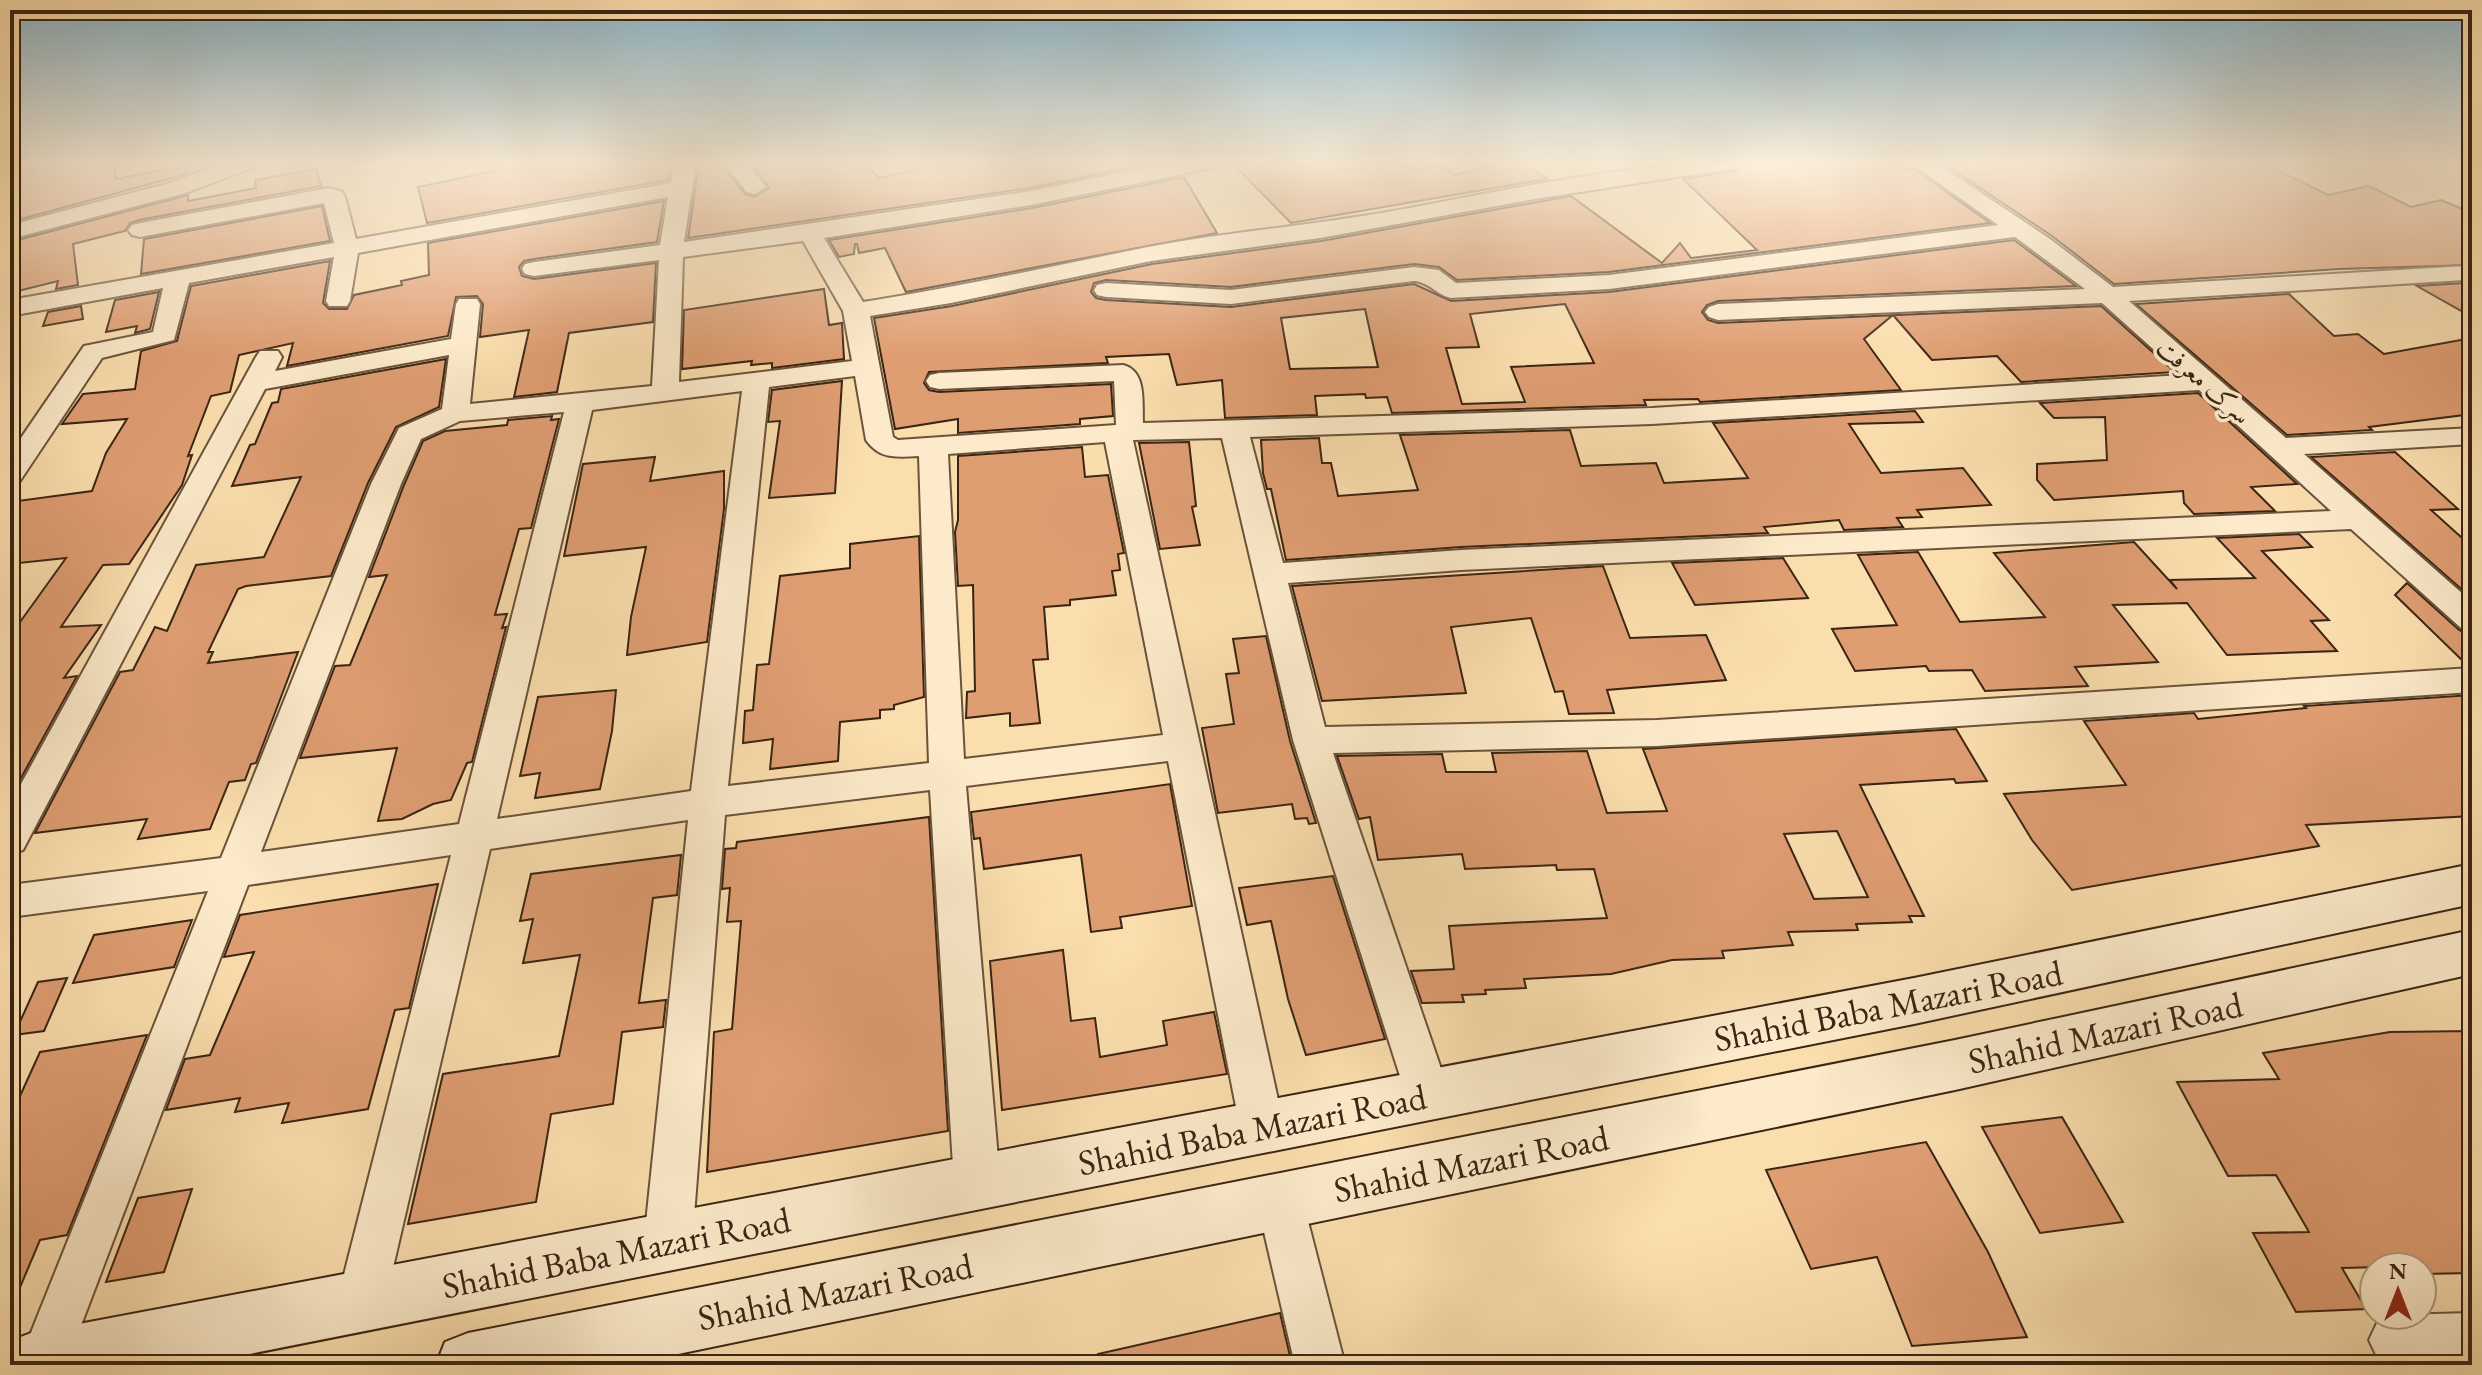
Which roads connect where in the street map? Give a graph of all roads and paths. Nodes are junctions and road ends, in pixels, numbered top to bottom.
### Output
1 (32, 226) edge
2 (161, 226) edge
3 (341, 226) edge
4 (469, 226) edge
5 (676, 226) edge
6 (853, 226) edge
7 (1347, 226) edge
8 (2016, 226) edge
9 (2020, 229) junction
10 (140, 230) dead end
11 (10, 232) edge
12 (810, 233) junction
13 (347, 248) junction
14 (673, 249) junction
15 (534, 269) dead end
16 (2472, 275) edge
17 (178, 277) junction
18 (1106, 290) dead end
19 (2109, 296) junction
20 (338, 301) dead end
21 (468, 304) dead end
22 (10, 308) edge
23 (856, 311) junction
24 (1718, 312) dead end
25 (464, 344) junction
26 (866, 367) junction
27 (757, 380) junction
28 (939, 381) dead end
29 (2204, 382) junction
30 (665, 392) junction
31 (580, 403) junction
32 (455, 413) junction
33 (1234, 428) junction
34 (1124, 432) junction
35 (2472, 436) edge
36 (933, 444) junction
37 (2281, 447) junction
38 (10, 475) edge
39 (2358, 519) junction
40 (1269, 574) junction
41 (2472, 620) edge
42 (2472, 680) edge
43 (1311, 740) junction
44 (1183, 746) junction
45 (947, 773) junction
46 (708, 803) junction
47 (475, 838) junction
48 (10, 839) edge
49 (237, 871) junction
50 (2472, 884) edge
51 (10, 901) edge
52 (2472, 952) edge
53 (1428, 1095) junction
54 (1262, 1127) junction
55 (977, 1182) junction
56 (1280, 1202) junction
57 (668, 1242) junction
58 (361, 1302) junction
59 (2472, 1338) edge
60 (2394, 1340) dead end
61 (37, 1364) edge
62 (468, 1365) edge
63 (1320, 1365) edge

1 - 11 street
2 - 10 street
3 - 13 street
4 - 13 street
5 - 14 street
6 - 12 street
7 - 23 street
8 - 9 street, سرک معرفت
9 - 18 street
9 - 19 street, سرک معرفت
12 - 14 street
12 - 23 street
13 - 17 street
13 - 20 street
14 - 15 street
14 - 30 street
16 - 19 street
17 - 22 street
17 - 38 street
19 - 24 street
19 - 29 street, سرک معرفت
21 - 25 street
23 - 26 street
25 - 32 street
25 - 48 street
26 - 27 street
26 - 36 street
27 - 30 street
27 - 46 street
28 - 34 street
29 - 33 street
29 - 37 street, سرک معرفت
30 - 31 street
31 - 32 street
31 - 47 street
32 - 49 street
33 - 34 street
33 - 40 street
34 - 36 street
34 - 44 street
35 - 37 street
36 - 45 street
37 - 39 street, سرک معرفت
39 - 40 street
39 - 41 street, سرک معرفت
40 - 43 street
42 - 43 street
43 - 53 street
44 - 45 street
44 - 54 street
45 - 46 street
45 - 55 street
46 - 47 street
46 - 57 street
47 - 49 street
47 - 58 street
49 - 51 street
49 - 61 street
50 - 53 main road, Shahid Baba Mazari Road
52 - 56 main road, Shahid Mazari Road
53 - 54 main road, Shahid Baba Mazari Road
54 - 55 main road, Shahid Baba Mazari Road
55 - 57 main road, Shahid Baba Mazari Road
56 - 62 main road, Shahid Mazari Road
56 - 63 street
57 - 58 main road, Shahid Baba Mazari Road
58 - 61 main road, Shahid Baba Mazari Road
59 - 60 street

